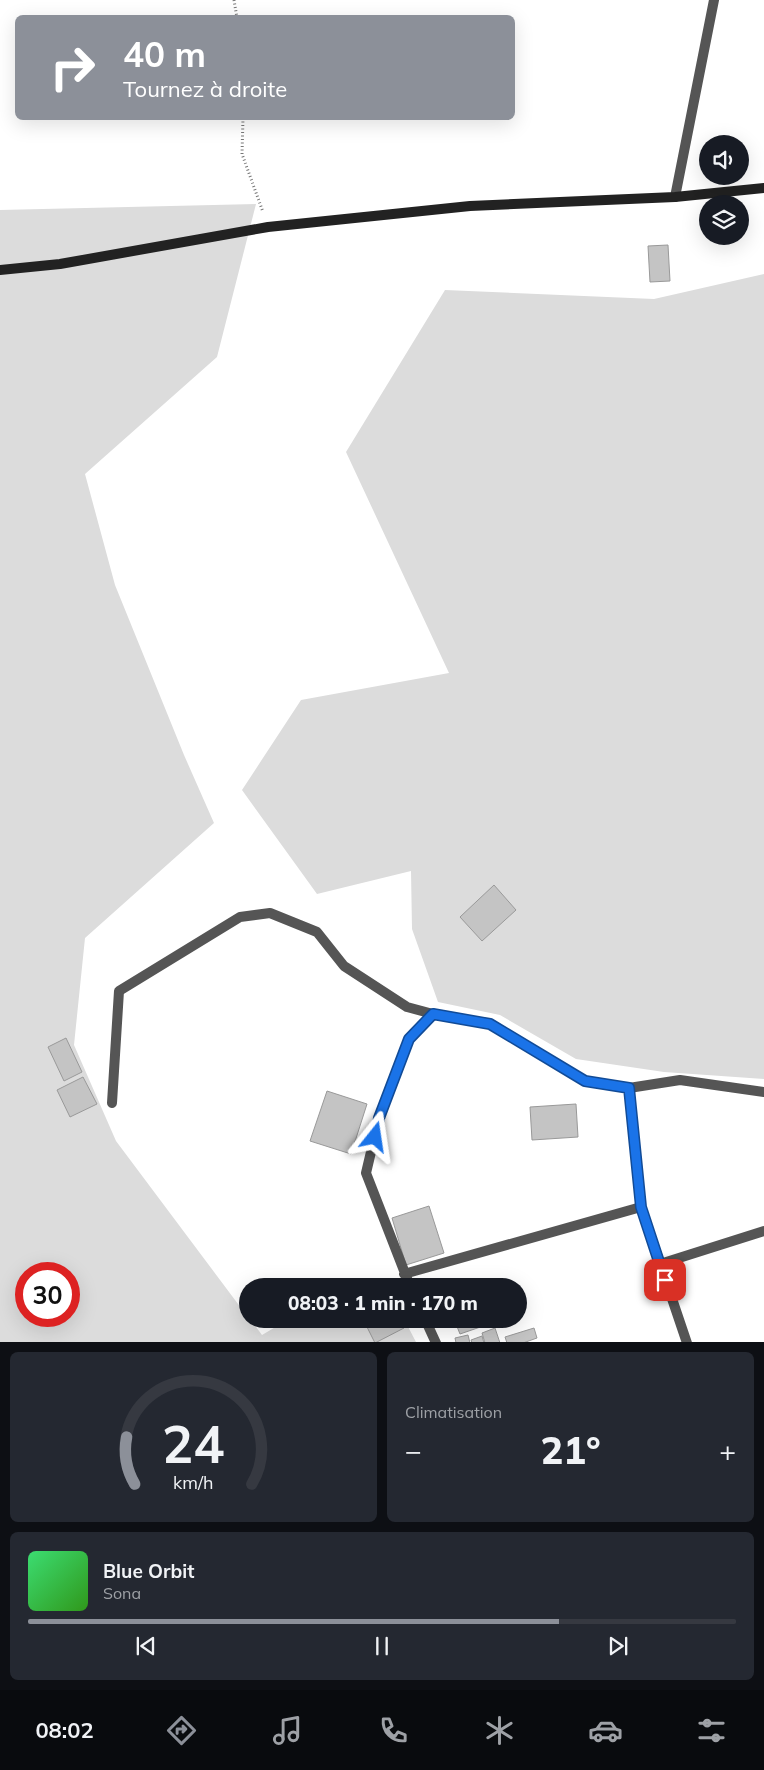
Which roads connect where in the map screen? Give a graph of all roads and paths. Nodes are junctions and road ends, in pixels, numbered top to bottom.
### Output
1 (234, 0) edge
2 (714, 0) edge
3 (236, 15) edge
4 (243, 120) edge
5 (764, 188) edge
6 (675, 197) junction
7 (268, 227) junction
8 (0, 270) edge
9 (433, 1014) junction
10 (629, 1088) junction
11 (764, 1092) edge
12 (112, 1104) dead end
13 (641, 1207) junction
14 (764, 1230) edge
15 (660, 1264) junction
16 (404, 1274) junction
17 (406, 1278) edge
18 (429, 1328) edge
19 (436, 1342) edge
20 (687, 1342) edge

1 - 3 path
2 - 6 street
4 - 7 path
5 - 6 street
6 - 7 street
7 - 8 street
9 - 10 street
9 - 12 street
9 - 16 street
10 - 11 street
10 - 13 street
13 - 15 street
13 - 16 street
14 - 15 street
15 - 20 street
16 - 17 street
18 - 19 street

